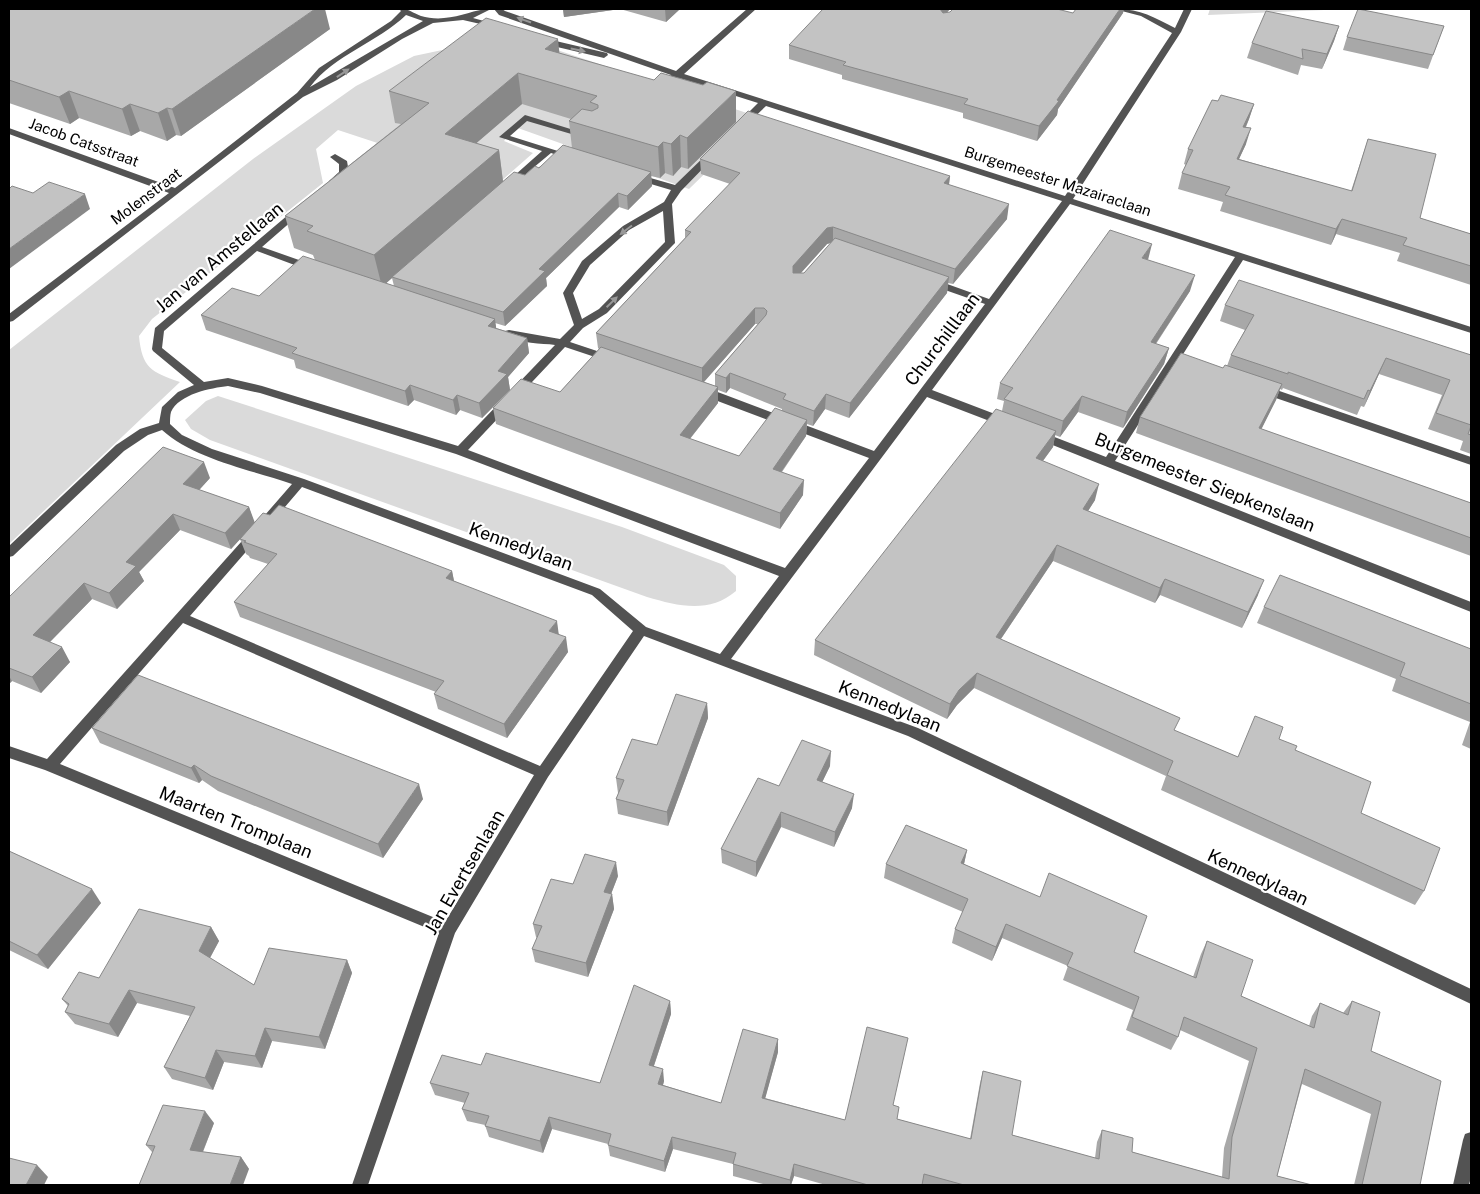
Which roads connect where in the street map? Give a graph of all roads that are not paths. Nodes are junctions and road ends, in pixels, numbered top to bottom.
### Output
1 (487, 9) edge
2 (498, 9) edge
3 (752, 9) edge
4 (1118, 9) edge
5 (1188, 9) edge
6 (405, 10) edge
7 (464, 18) junction
8 (433, 20) junction
9 (504, 28) edge
10 (1177, 32) junction
11 (530, 37) edge
12 (548, 42) junction
13 (557, 55) edge
14 (636, 62) junction
15 (677, 74) junction
16 (661, 85) edge
17 (300, 95) junction
18 (765, 102) junction
19 (736, 130) edge
20 (9, 131) edge
21 (595, 138) edge
22 (550, 150) junction
23 (716, 150) edge
24 (335, 157) dead end
25 (586, 161) edge
26 (623, 172) edge
27 (329, 186) edge
28 (504, 189) edge
29 (677, 189) junction
30 (176, 192) junction
31 (1067, 200) junction
32 (306, 204) edge
33 (667, 204) junction
34 (254, 247) junction
35 (1240, 257) junction
36 (320, 270) edge
37 (926, 280) edge
38 (991, 303) junction
39 (9, 319) edge
40 (579, 326) junction
41 (494, 328) edge
42 (1471, 330) edge
43 (562, 343) junction
44 (625, 364) edge
45 (1249, 384) edge
46 (202, 386) junction
47 (704, 388) edge
48 (925, 392) junction
49 (164, 425) junction
50 (460, 450) junction
51 (876, 456) junction
52 (1471, 461) edge
53 (1109, 462) junction
54 (300, 482) junction
55 (9, 553) edge
56 (787, 574) junction
57 (1471, 607) edge
58 (181, 617) junction
59 (641, 630) junction
60 (723, 660) junction
61 (9, 752) edge
62 (50, 766) junction
63 (543, 773) junction
64 (448, 930) junction
65 (1471, 997) edge
66 (1471, 1140) edge
67 (360, 1185) edge
68 (1461, 1185) edge

1 - 7 street
14 -> 2 street, Burgemeester Mazairaclaan
3 - 15 street
4 - 10 street
5 - 10 street, Churchilllaan
6 - 8 street
6 - 17 street, Molenstraat
7 - 8 street
7 - 9 street
17 -> 8 street, Molenstraat
10 - 31 street, Churchilllaan
11 - 12 street, Burgemeester Mazairaclaan
12 - 13 street
12 -> 14 street, Burgemeester Mazairaclaan
14 - 15 street, Burgemeester Mazairaclaan
15 - 16 street
15 - 18 street, Burgemeester Mazairaclaan
17 - 30 street, Molenstraat
18 - 19 street
18 - 31 street, Burgemeester Mazairaclaan
20 - 30 street, Jacob Catsstraat
21 - 22 street
22 - 25 street
22 - 28 street
23 - 29 street
24 - 27 street
26 - 29 street
29 - 33 street
30 - 39 street, Molenstraat
31 - 35 street, Burgemeester Mazairaclaan
31 - 38 street, Churchilllaan
32 - 34 street, Jan van Amstellaan
40 -> 33 street
33 -> 40 street
34 - 36 street
34 - 46 street, Jan van Amstellaan
35 - 42 street, Burgemeester Mazairaclaan
35 - 53 street
37 - 38 street
38 - 48 street, Churchilllaan
40 - 43 street
41 - 43 street
43 - 44 street
43 - 50 street
45 - 52 street
46 - 49 street
46 - 50 street
47 - 51 street
48 - 51 street, Churchilllaan
48 - 53 street, Burgemeester Siepkenslaan
49 - 54 street, Kennedylaan
49 - 55 street
50 - 56 street
51 - 56 street, Churchilllaan
53 - 57 street, Burgemeester Siepkenslaan
54 - 58 street
54 - 59 street, Kennedylaan
56 - 60 street, Churchilllaan
58 - 62 street
58 - 63 street
59 - 60 street, Kennedylaan
59 - 63 street, Jan Evertsenlaan
60 - 65 street, Kennedylaan
61 - 62 street, Maarten Tromplaan
62 - 64 street, Maarten Tromplaan
63 - 64 street, Jan Evertsenlaan
64 - 67 street, Jan Evertsenlaan
66 - 68 street

